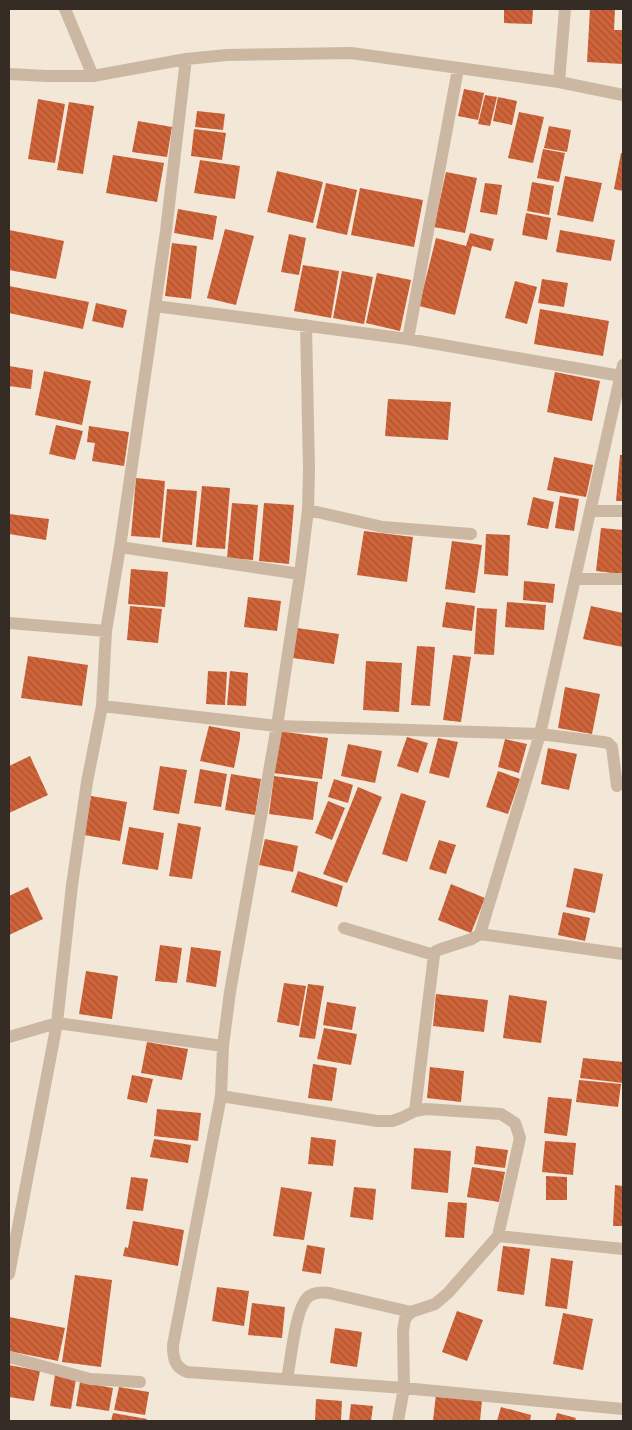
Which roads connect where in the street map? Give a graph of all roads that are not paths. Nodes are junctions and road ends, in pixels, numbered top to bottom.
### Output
1 (65, 9) edge
2 (565, 9) edge
3 (186, 59) junction
4 (458, 69) junction
5 (9, 74) edge
6 (93, 76) junction
7 (559, 82) junction
8 (623, 94) edge
9 (155, 306) junction
10 (306, 325) junction
11 (408, 339) junction
12 (622, 370) edge
13 (620, 390) edge
14 (308, 510) junction
15 (623, 510) edge
16 (591, 511) junction
17 (471, 534) dead end
18 (120, 547) junction
19 (300, 574) junction
20 (576, 579) junction
21 (623, 580) edge
22 (9, 623) edge
23 (106, 631) junction
24 (102, 706) junction
25 (277, 726) junction
26 (540, 734) junction
27 (616, 786) dead end
28 (344, 928) dead end
29 (480, 934) junction
30 (623, 954) edge
31 (434, 955) junction
32 (56, 1023) junction
33 (9, 1037) edge
34 (223, 1046) junction
35 (221, 1096) junction
36 (415, 1111) junction
37 (498, 1236) junction
38 (623, 1249) edge
39 (9, 1274) edge
40 (411, 1312) junction
41 (9, 1357) edge
42 (288, 1379) junction
43 (140, 1382) dead end
44 (404, 1388) junction
45 (623, 1409) edge
46 (398, 1421) edge

1 - 6 street
2 - 7 street
3 - 4 street
3 - 6 street
3 - 9 street
4 - 7 street
4 - 11 street
5 - 6 street
7 - 8 street
9 - 10 street
9 - 18 street
10 - 11 street
10 - 14 street
11 - 12 street
12 - 13 street
13 - 16 street
14 - 17 street
14 - 19 street
15 - 16 street
16 - 20 street
18 - 19 street
18 - 23 street
19 - 25 street
20 - 21 street
20 - 26 street
22 - 23 street
23 - 24 street
24 - 25 street
24 - 32 street
25 - 26 street
25 - 34 street
26 - 27 street
26 - 29 street
28 - 31 street
29 - 30 street
29 - 31 street
31 - 36 street
32 - 33 street
32 - 34 street
32 - 39 street
34 - 35 street
35 - 36 street
35 - 42 street
36 - 37 street
37 - 38 street
37 - 40 street
40 - 42 street
40 - 44 street
41 - 43 street
42 - 44 street
44 - 45 street
44 - 46 street

